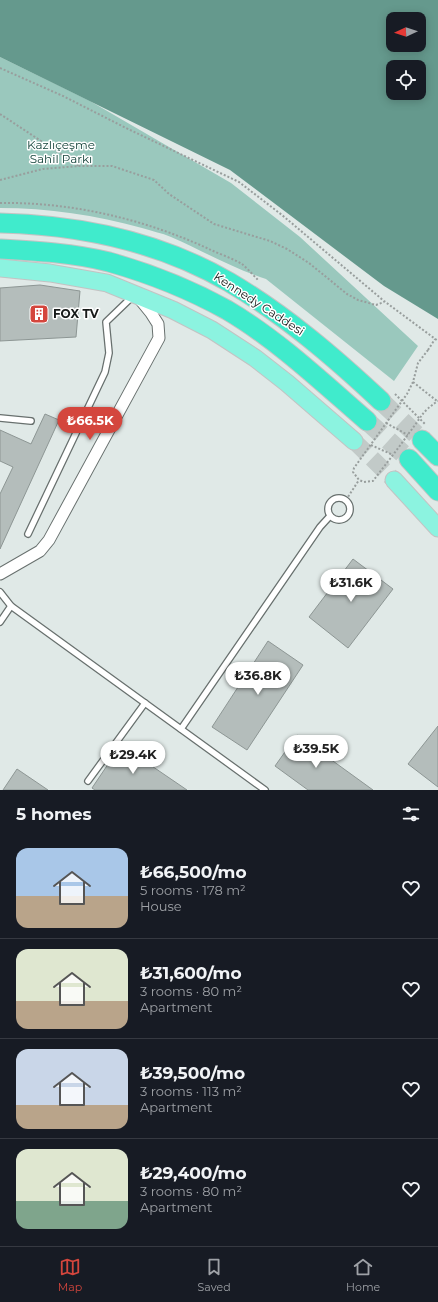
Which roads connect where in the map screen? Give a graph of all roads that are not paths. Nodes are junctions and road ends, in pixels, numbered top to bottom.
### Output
1 (0, 223) edge
2 (0, 249) edge
3 (0, 268) edge
4 (135, 294) junction
5 (386, 395) tunnel mouth
6 (0, 418) edge
7 (31, 421) dead end
8 (367, 422) tunnel mouth
9 (419, 434) tunnel mouth
10 (354, 441) tunnel mouth
11 (438, 456) edge
12 (401, 457) tunnel mouth
13 (394, 480) tunnel mouth
14 (438, 491) edge
15 (330, 516) junction
16 (438, 528) edge
17 (28, 534) dead end
18 (0, 574) edge
19 (0, 592) edge
20 (11, 606) junction
21 (0, 622) edge
22 (145, 703) junction
23 (181, 729) junction
24 (88, 781) dead end
25 (265, 790) edge

1 - 5 highway, Kennedy Caddesi
2 - 8 highway, Kennedy Caddesi
3 - 4 main road
4 - 10 main road
4 - 17 lane
4 - 18 street
6 - 7 lane
9 - 11 highway
12 - 14 highway
13 - 16 main road
15 - 15 lane
15 - 23 lane
19 - 20 lane
20 - 21 lane
20 - 22 lane
22 - 23 lane
22 - 24 lane
23 - 25 lane

